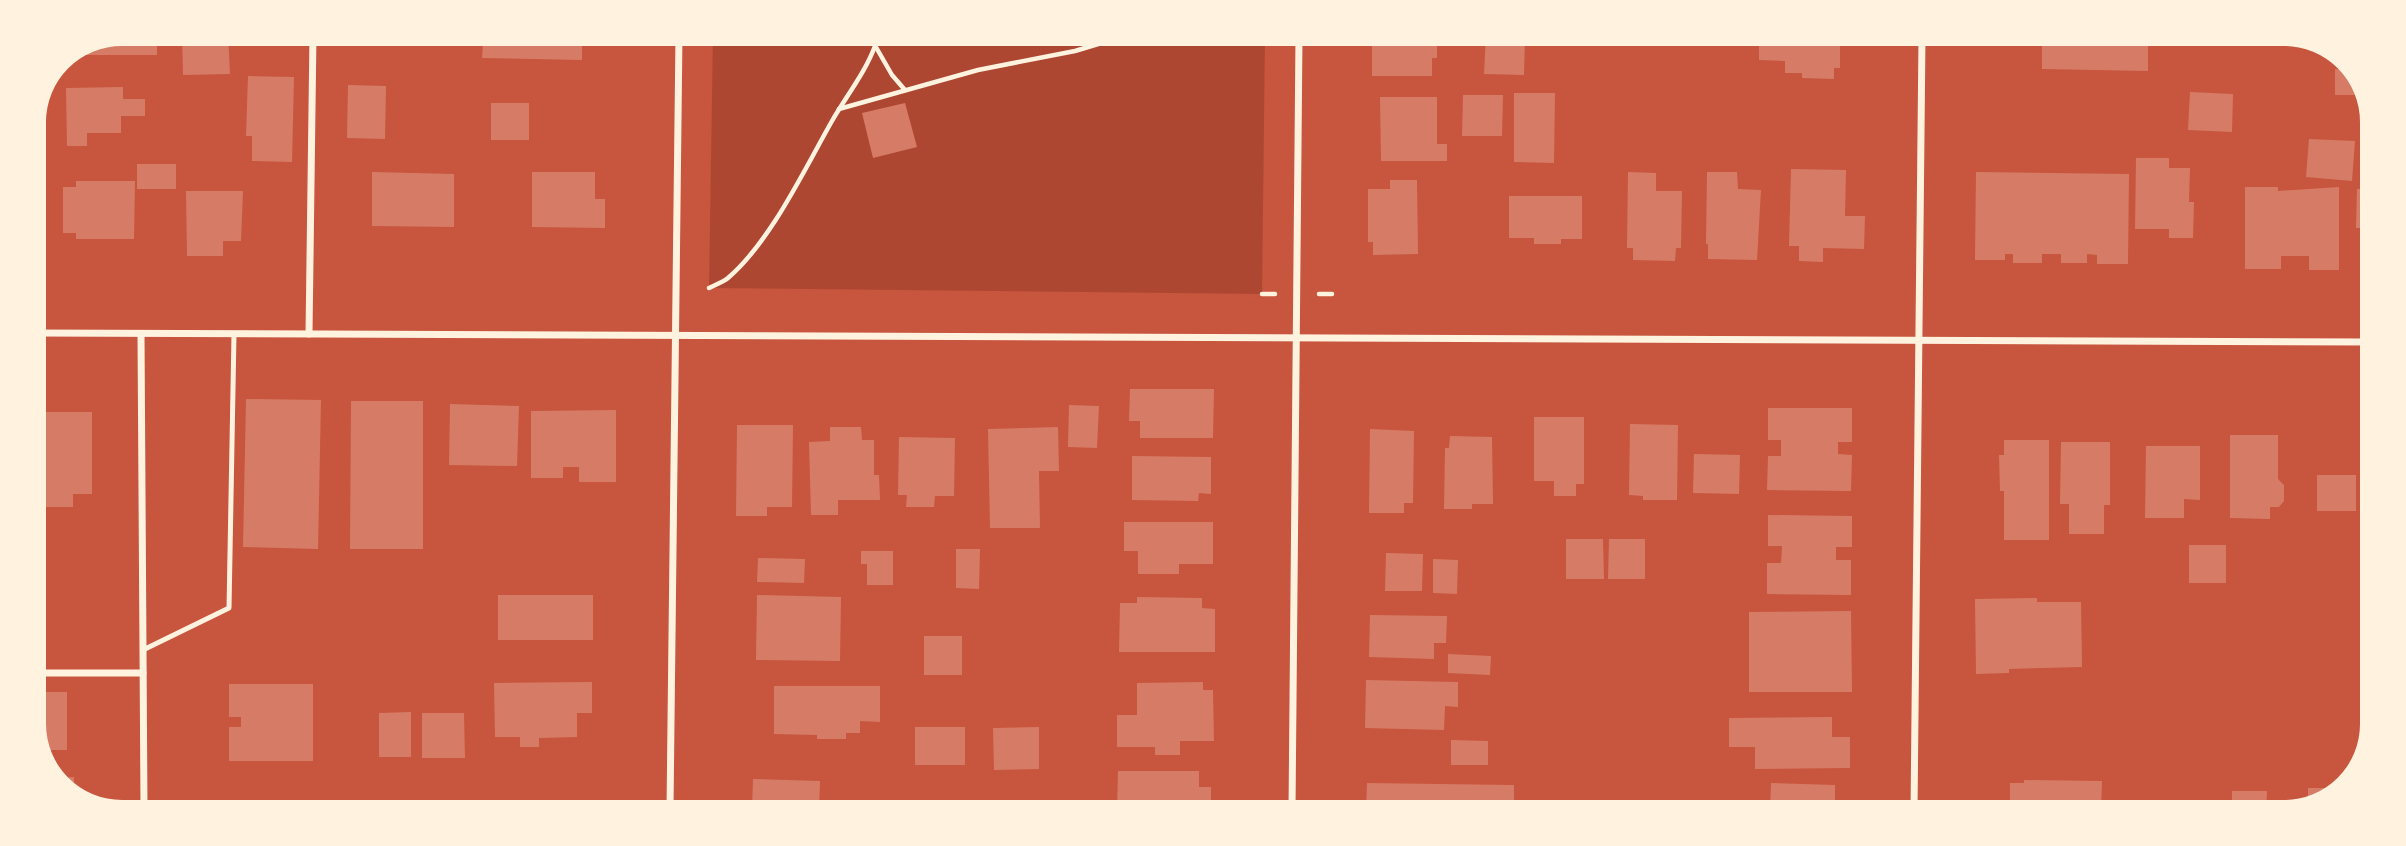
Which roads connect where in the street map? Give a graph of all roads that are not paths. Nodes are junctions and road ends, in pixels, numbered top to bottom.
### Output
1 (313, 45) edge
2 (679, 45) edge
3 (1299, 45) edge
4 (1922, 45) edge
5 (45, 332) edge
6 (141, 334) junction
7 (234, 334) junction
8 (309, 334) junction
9 (675, 335) junction
10 (1295, 337) junction
11 (1920, 340) junction
12 (2360, 342) edge
13 (143, 650) junction
14 (46, 673) edge
15 (143, 673) junction
16 (144, 800) edge
17 (670, 800) edge
18 (1292, 800) edge
19 (1914, 800) edge

1 - 8 street
2 - 9 street
3 - 10 street
4 - 11 street
5 - 6 street
6 - 7 street
6 - 13 street
7 - 8 street
7 - 13 lane
8 - 9 street
9 - 10 street
9 - 17 street
10 - 11 street
10 - 18 street
11 - 12 street
11 - 19 street
13 - 15 street
14 - 15 street
15 - 16 street

